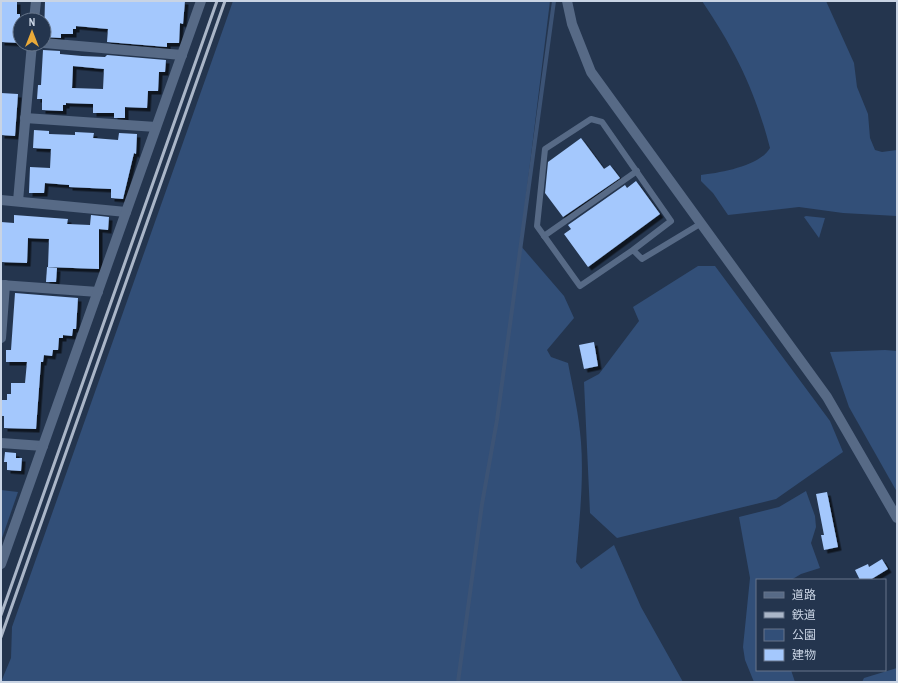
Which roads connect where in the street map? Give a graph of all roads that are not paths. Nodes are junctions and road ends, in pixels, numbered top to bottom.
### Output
1 (36, 1) edge
2 (201, 1) edge
3 (567, 1) edge
4 (35, 12) edge
5 (52, 44) edge
6 (31, 52) edge
7 (182, 55) junction
8 (25, 118) junction
9 (156, 128) junction
10 (637, 171) junction
11 (1, 200) edge
12 (18, 201) junction
13 (126, 212) junction
14 (700, 224) junction
15 (544, 236) junction
16 (633, 250) junction
17 (3, 285) edge
18 (98, 292) junction
19 (1, 338) edge
20 (1, 443) edge
21 (43, 446) junction
22 (897, 518) edge
23 (1, 564) edge

1 - 4 street
2 - 7 street
3 - 14 street
5 - 7 street
6 - 8 street
7 - 9 street
8 - 9 street
8 - 12 street
9 - 13 street
10 - 15 lane
10 - 15 lane
10 - 16 lane
11 - 12 street
12 - 13 street
13 - 18 street
14 - 16 lane
14 - 22 street
15 - 16 lane
17 - 18 street
17 - 19 street
18 - 21 street
20 - 21 street
21 - 23 street

